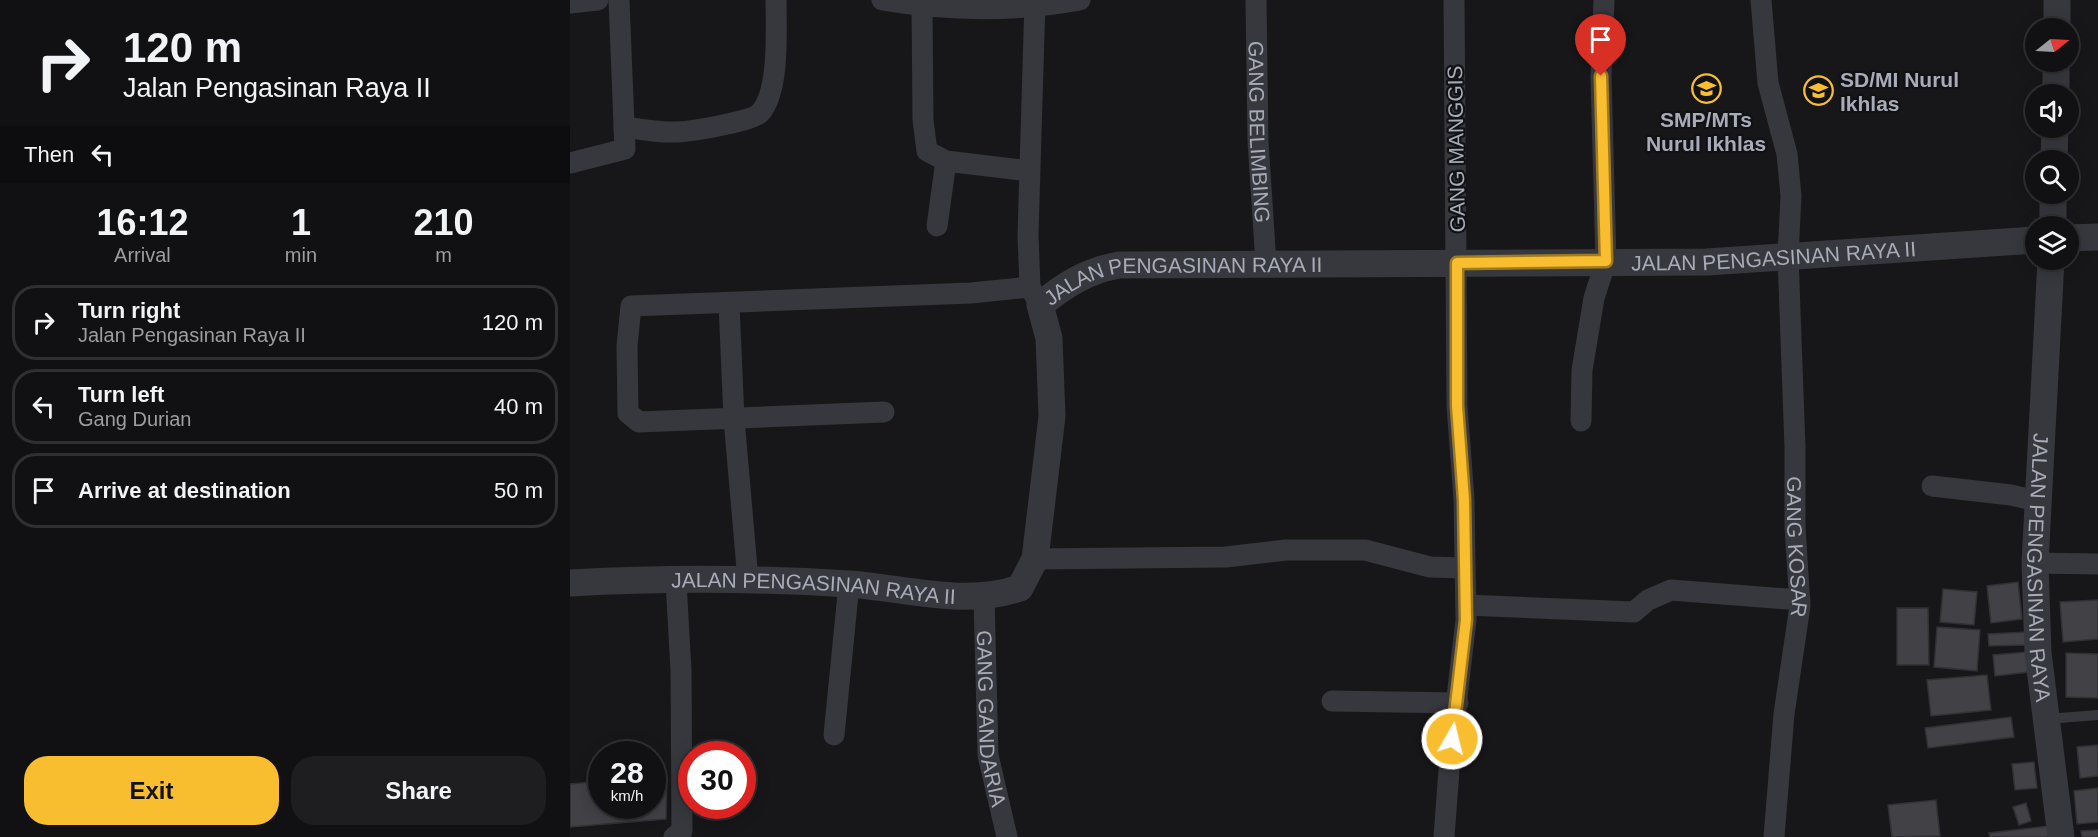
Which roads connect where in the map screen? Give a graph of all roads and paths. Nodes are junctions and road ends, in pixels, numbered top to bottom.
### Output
1 (598, 0) edge
2 (619, 0) edge
3 (776, 0) edge
4 (882, 0) edge
5 (1080, 0) edge
6 (1256, 0) edge
7 (1454, 0) edge
8 (1604, 0) edge
9 (1761, 0) edge
10 (2057, 0) edge
11 (570, 3) edge
12 (1035, 4) edge
13 (922, 7) junction
14 (2056, 18) edge
15 (624, 127) junction
16 (946, 161) junction
17 (570, 163) edge
18 (1029, 171) junction
19 (937, 226) dead end
20 (2098, 237) edge
21 (2079, 238) edge
22 (2025, 241) edge
23 (1788, 256) junction
24 (1606, 261) junction
25 (1457, 263) junction
26 (1266, 264) junction
27 (2050, 270) edge
28 (1035, 296) junction
29 (729, 304) junction
30 (884, 412) dead end
31 (734, 419) junction
32 (1581, 421) dead end
33 (1932, 486) dead end
34 (2037, 501) junction
35 (1035, 559) junction
36 (2035, 563) junction
37 (2098, 564) edge
38 (1465, 568) junction
39 (748, 580) junction
40 (676, 581) junction
41 (570, 583) edge
42 (849, 584) junction
43 (984, 597) junction
44 (1800, 600) junction
45 (1466, 605) junction
46 (1332, 701) dead end
47 (1458, 703) junction
48 (2098, 715) edge
49 (2046, 719) junction
50 (834, 735) dead end
51 (674, 837) edge
52 (1007, 837) edge
53 (1444, 837) edge
54 (1774, 837) edge
55 (2061, 837) edge

1 - 11 street
2 - 15 street
3 - 15 street
4 - 13 street
5 - 12 street
6 - 26 street, GANG BELIMBING
7 - 25 street, GANG MANGGIS
8 - 24 street
9 - 23 street, GANG KOSAR
10 - 14 street
12 - 13 street
12 - 18 street
13 - 16 street
15 - 17 street
16 - 18 street
16 - 19 street
18 - 28 street
20 - 21 street
22 - 23 street, JALAN PENGASINAN RAYA II
23 - 24 street, JALAN PENGASINAN RAYA II
23 - 44 street, GANG KOSAR
24 - 25 street, JALAN PENGASINAN RAYA II
24 - 32 street
25 - 26 street, JALAN PENGASINAN RAYA II
25 - 38 street, GANG MANGGIS
26 - 28 street, JALAN PENGASINAN RAYA II
27 - 34 street, JALAN PENGASINAN RAYA
28 - 29 street
28 - 35 street, JALAN PENGASINAN RAYA II
29 - 31 street
29 - 31 street
30 - 31 street
31 - 39 street
33 - 34 street
34 - 36 street, JALAN PENGASINAN RAYA
35 - 38 street
35 - 43 street, JALAN PENGASINAN RAYA II
36 - 37 street
36 - 49 street, JALAN PENGASINAN RAYA
38 - 45 street, GANG MANGGIS
39 - 40 street, JALAN PENGASINAN RAYA II
39 - 42 street, JALAN PENGASINAN RAYA II
40 - 41 street, JALAN PENGASINAN RAYA II
40 - 51 street
42 - 43 street, JALAN PENGASINAN RAYA II
42 - 50 street
43 - 52 street, GANG GANDARIA
44 - 45 street
44 - 54 street, GANG KOSAR
45 - 47 street, GANG MANGGIS
46 - 47 street
47 - 53 street, GANG MANGGIS
48 - 49 lane
49 - 55 street, JALAN PENGASINAN RAYA

